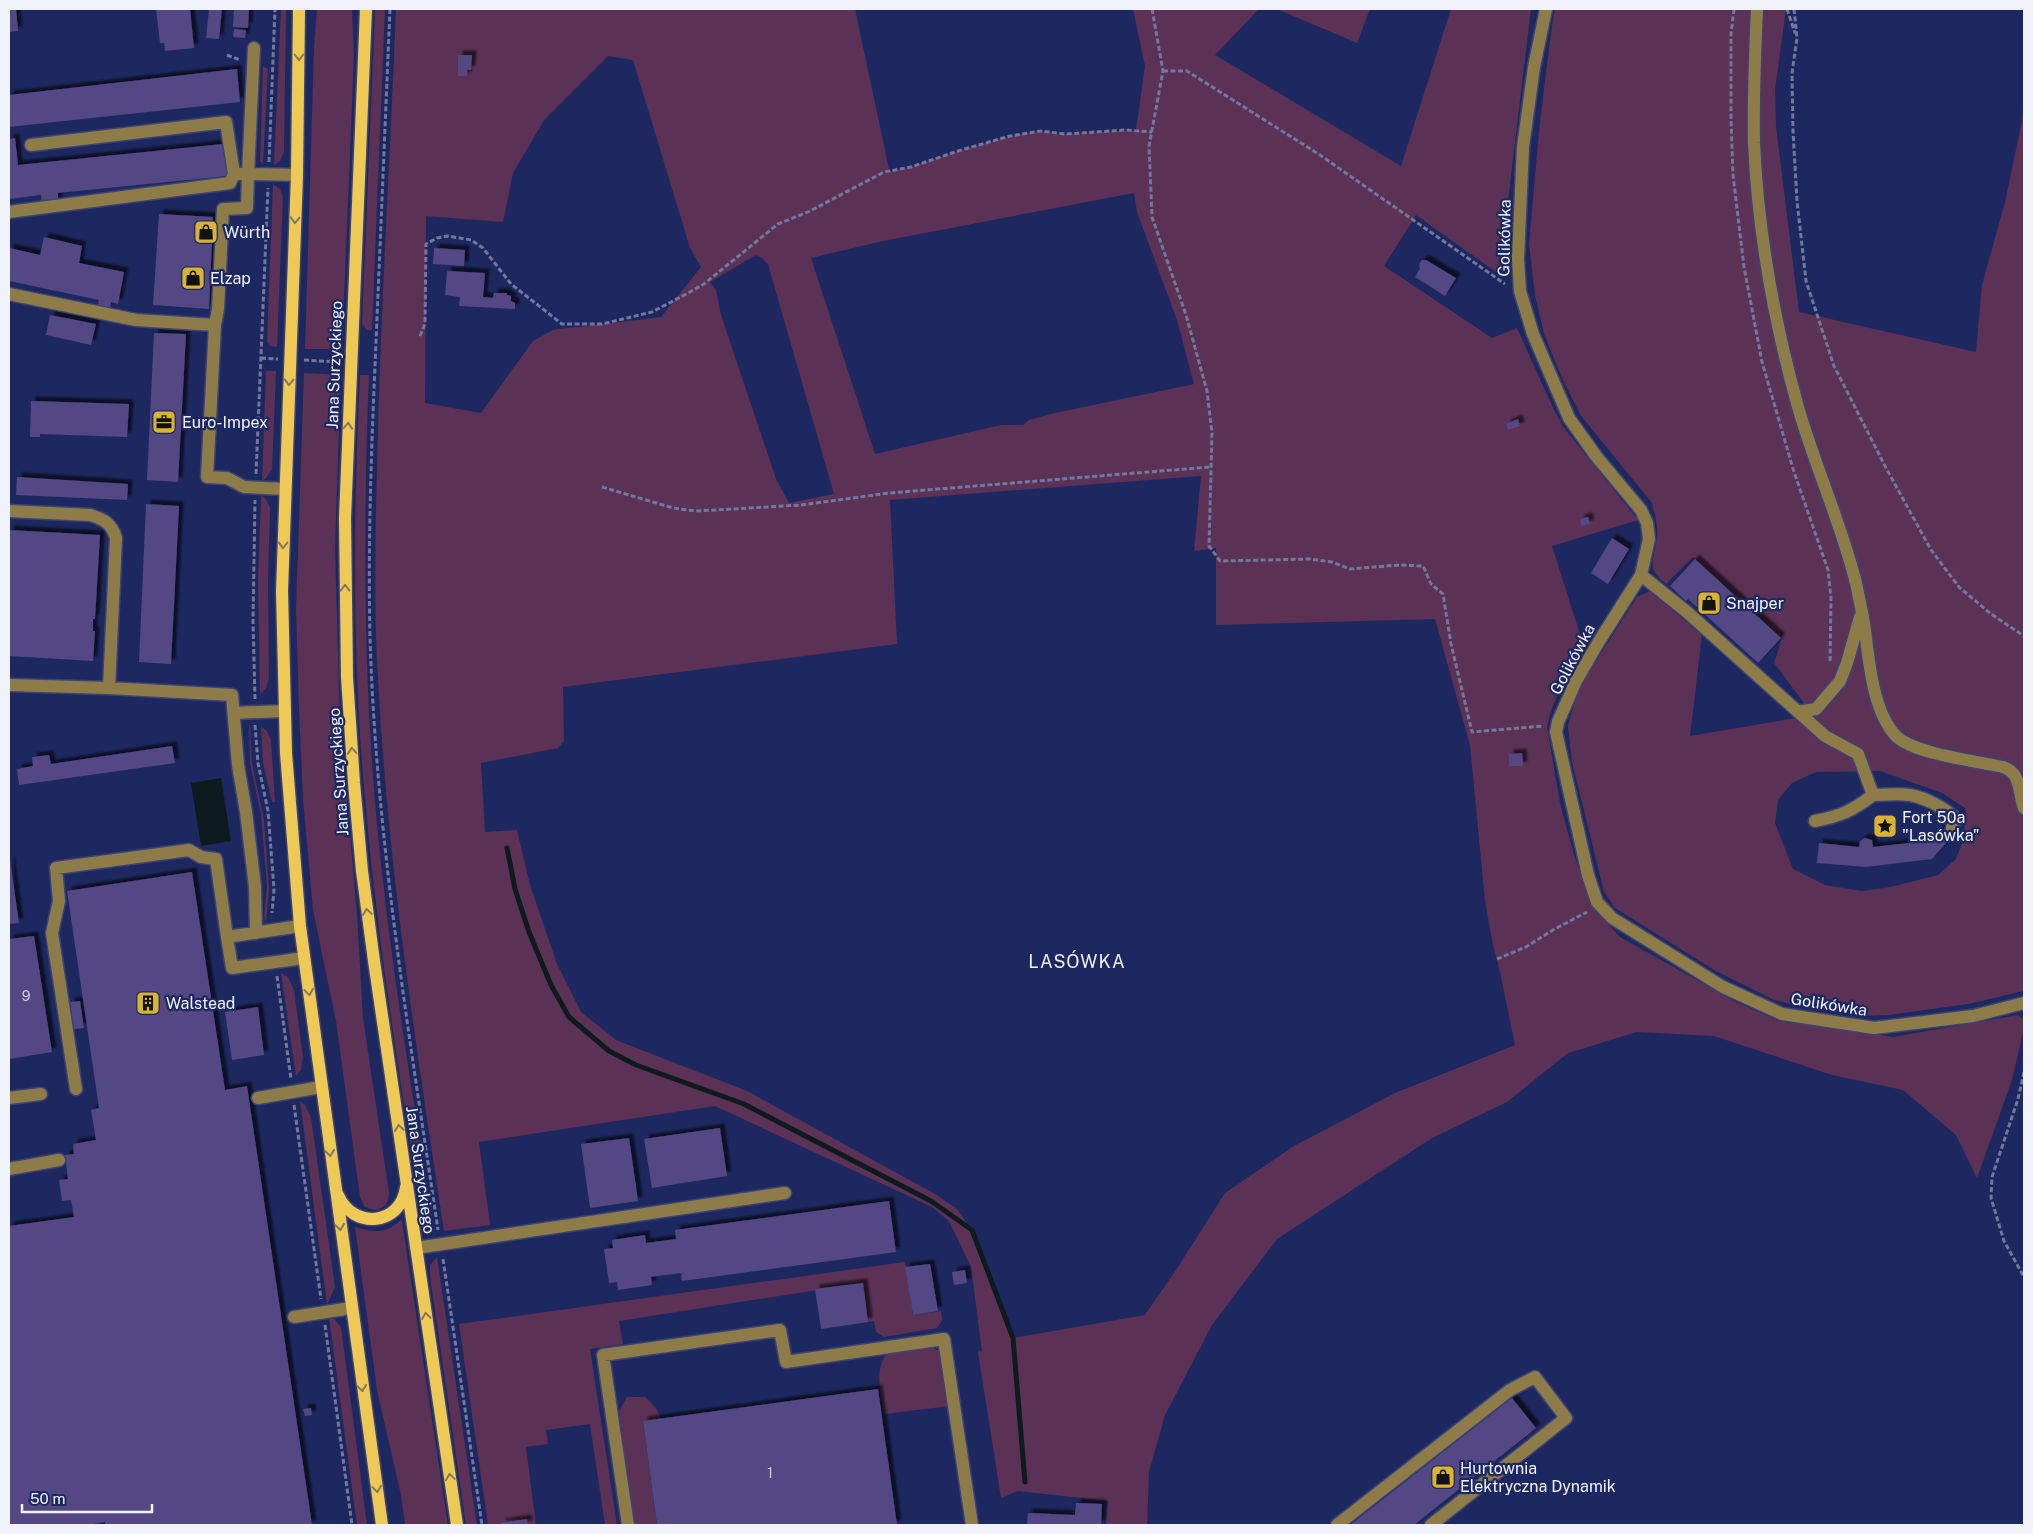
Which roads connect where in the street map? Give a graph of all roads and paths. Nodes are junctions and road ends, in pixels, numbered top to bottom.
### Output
1 (275, 9) edge
2 (299, 9) edge
3 (366, 9) edge
4 (390, 9) edge
5 (1152, 9) edge
6 (1546, 9) edge
7 (1757, 9) edge
8 (1787, 9) edge
9 (1794, 9) edge
10 (1797, 38) junction
11 (254, 48) dead end
12 (1163, 71) junction
13 (1152, 132) junction
14 (31, 145) dead end
15 (268, 165) dead end
16 (234, 174) junction
17 (248, 174) junction
18 (297, 175) junction
19 (268, 184) dead end
20 (9, 212) edge
21 (1520, 291) junction
22 (9, 294) edge
23 (215, 324) junction
24 (420, 336) dead end
25 (261, 358) junction
26 (276, 359) dead end
27 (304, 360) dead end
28 (341, 362) dead end
29 (1210, 467) junction
30 (256, 481) dead end
31 (602, 487) dead end
32 (285, 490) junction
33 (256, 494) dead end
34 (9, 511) edge
35 (1641, 575) junction
36 (1862, 612) junction
37 (2024, 636) edge
38 (9, 685) edge
39 (109, 688) junction
40 (254, 697) dead end
41 (284, 712) junction
42 (1798, 712) junction
43 (234, 713) junction
44 (255, 725) dead end
45 (1556, 732) junction
46 (1873, 795) junction
47 (2024, 808) edge
48 (1815, 821) dead end
49 (1952, 828) dead end
50 (1598, 902) junction
51 (271, 920) dead end
52 (300, 926) junction
53 (256, 933) junction
54 (227, 937) junction
55 (304, 958) junction
56 (1497, 959) dead end
57 (276, 972) dead end
58 (2024, 1002) edge
59 (2024, 1072) edge
60 (290, 1078) dead end
61 (321, 1087) junction
62 (76, 1089) dead end
63 (41, 1094) dead end
64 (9, 1098) edge
65 (258, 1098) dead end
66 (294, 1100) dead end
67 (58, 1160) dead end
68 (9, 1169) edge
69 (406, 1177) junction
70 (333, 1178) junction
71 (785, 1193) dead end
72 (438, 1231) dead end
73 (416, 1248) junction
74 (442, 1256) dead end
75 (2024, 1277) edge
76 (322, 1304) dead end
77 (351, 1308) junction
78 (294, 1317) dead end
79 (324, 1319) dead end
80 (352, 1525) edge
81 (382, 1525) edge
82 (458, 1525) edge
83 (482, 1525) edge
84 (628, 1525) edge
85 (972, 1525) edge
86 (1337, 1525) edge
87 (1431, 1525) edge

1 - 15 path
2 -> 18 main road
69 -> 3 main road, Jana Surzyckiego
4 - 72 path
5 - 12 path
6 - 21 street, Golikówka
7 - 36 street
8 - 10 path
9 - 10 path
10 - 37 path
11 - 17 street
12 - 13 path
12 - 21 path
13 - 24 path
13 - 29 path
14 - 16 street
16 - 17 street
16 - 20 street
17 - 18 street
17 - 23 street
18 -> 32 main road
19 - 25 path
21 - 35 street, Golikówka
22 - 23 street
23 - 32 street
25 - 26 path
25 - 30 path
27 - 28 path
29 - 31 path
29 - 45 path
32 -> 41 main road
33 - 40 path
34 - 39 street
35 - 42 street
35 - 45 street, Golikówka
36 - 42 street
36 - 47 street
38 - 39 street
39 - 43 street
41 - 43 street
41 - 52 main road
42 - 46 street
43 - 53 street
44 - 51 path
45 - 50 street, Golikówka
46 - 48 street
46 - 49 street
50 - 56 path
50 - 58 street, Golikówka
52 - 53 street
52 - 55 main road
53 - 54 street
54 - 55 street
54 - 62 street
55 -> 61 main road
57 - 60 path
59 - 75 path
61 - 65 street
61 -> 70 main road
63 - 64 street
66 - 76 path
67 - 68 street
69 - 70 main road
69 - 73 main road, Jana Surzyckiego
70 -> 77 main road
71 - 73 street
82 -> 73 main road, Jana Surzyckiego
74 - 83 path
77 - 78 street
77 -> 81 main road
79 - 80 path
84 - 85 street
86 - 87 street

